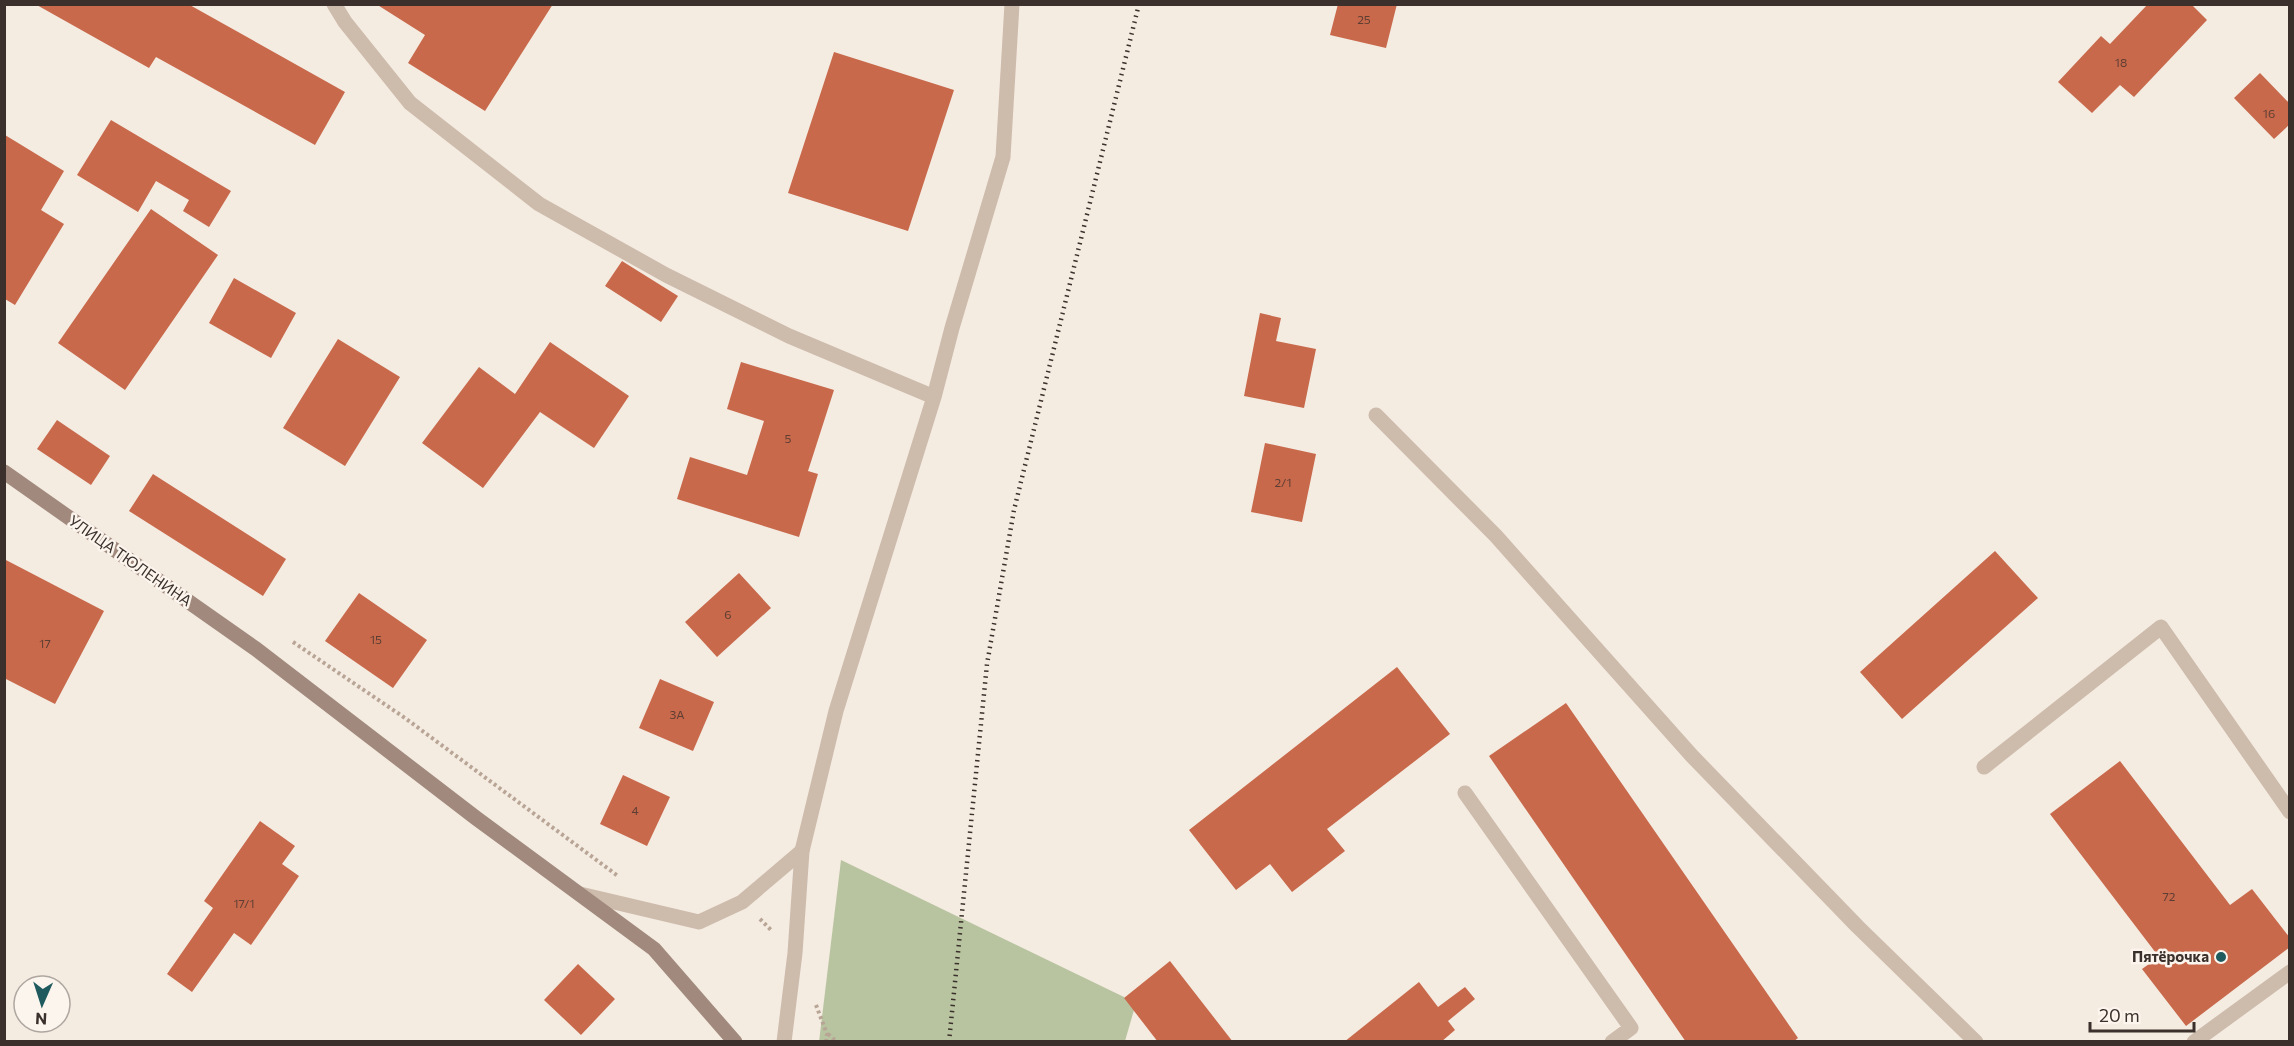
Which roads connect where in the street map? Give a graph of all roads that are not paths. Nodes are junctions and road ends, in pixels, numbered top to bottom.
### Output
1 (334, 4) edge
2 (1012, 4) edge
3 (934, 397) junction
4 (1376, 415) dead end
5 (4, 472) edge
6 (1984, 767) dead end
7 (1465, 793) dead end
8 (2289, 812) edge
9 (802, 851) junction
10 (580, 894) junction
11 (2289, 972) edge
12 (735, 1041) edge
13 (784, 1041) edge
14 (1612, 1041) edge
15 (1976, 1041) edge
16 (2194, 1041) edge

1 - 3 street
2 - 3 street
3 - 9 street
4 - 15 street
5 - 10 main road, УЛИЦА ТЮЛЕНИНА
6 - 8 street
7 - 14 street
9 - 10 street
9 - 13 street
10 - 12 main road, УЛИЦА ТЮЛЕНИНА
11 - 16 street

